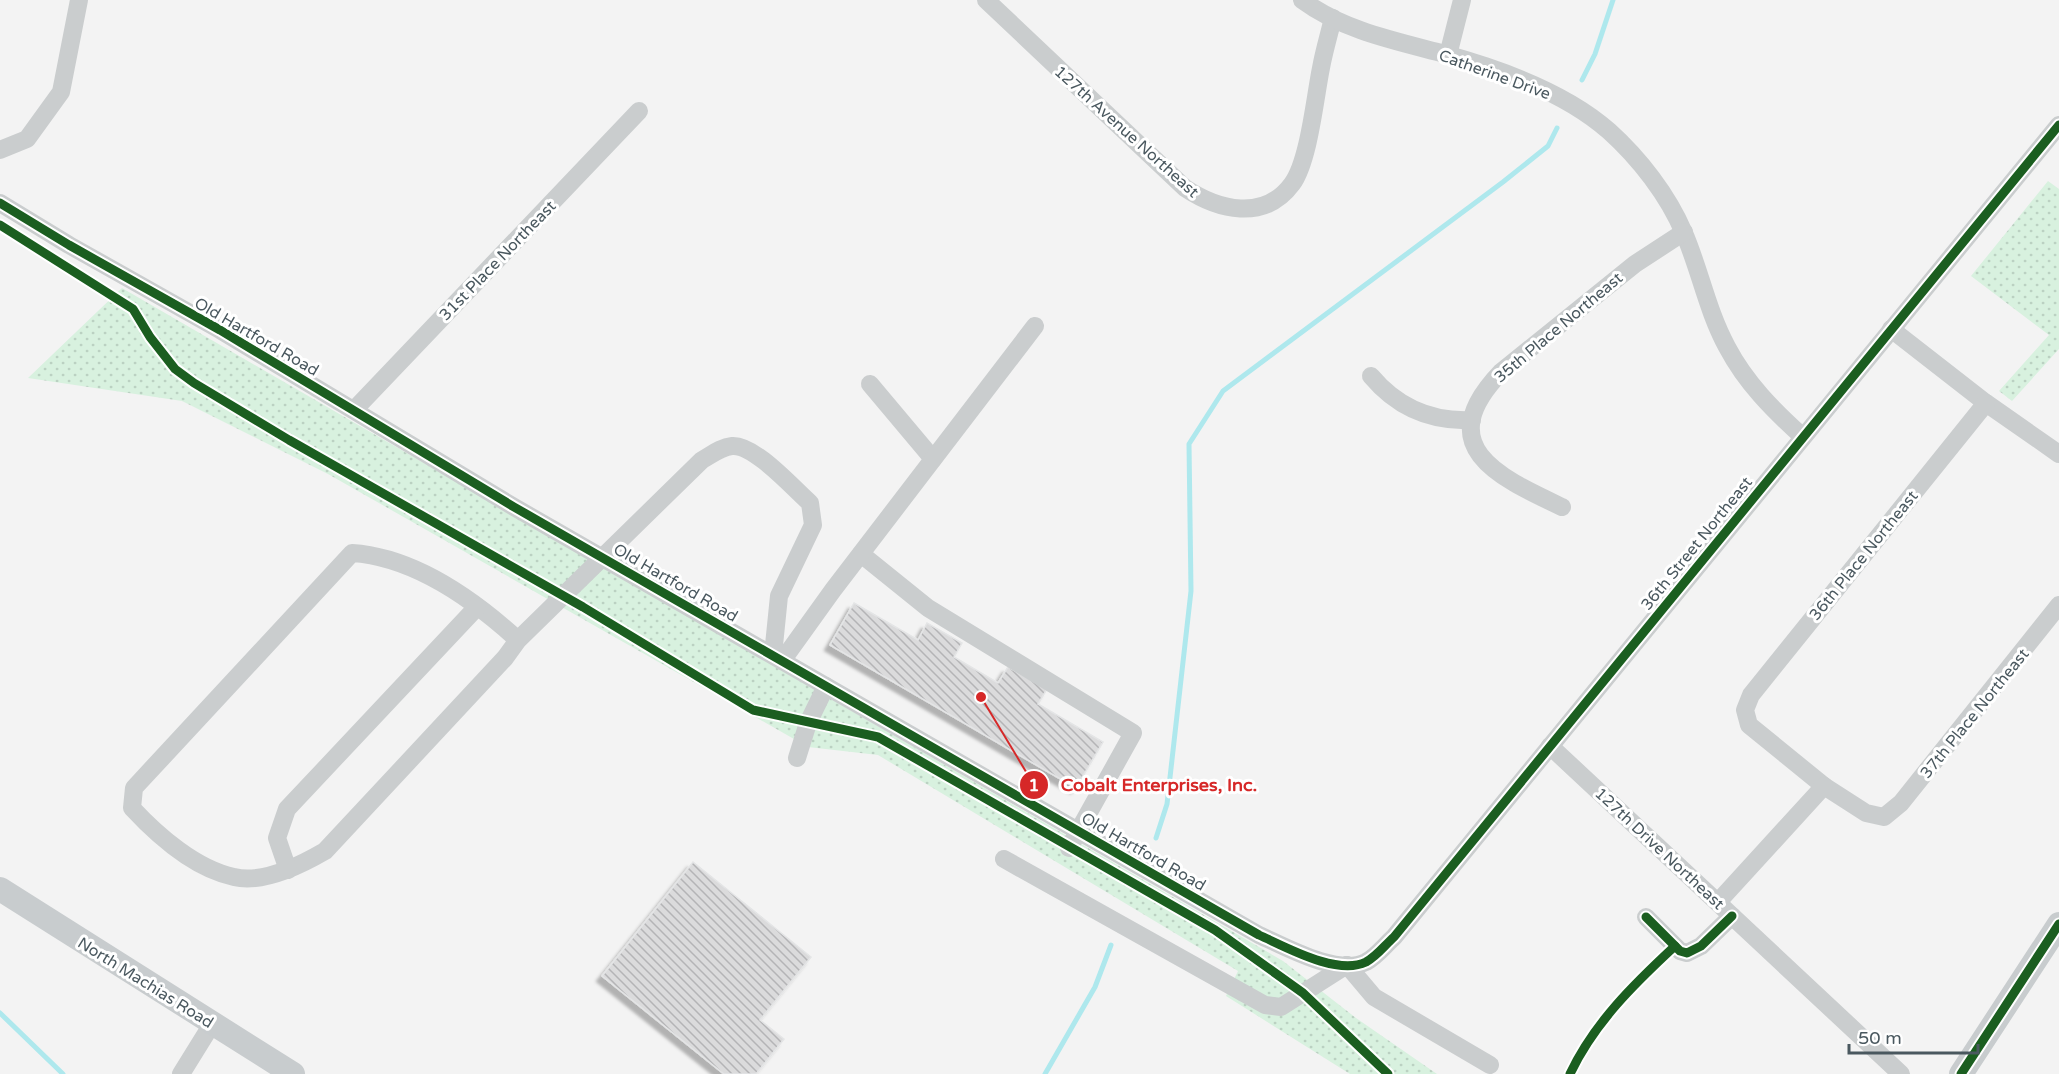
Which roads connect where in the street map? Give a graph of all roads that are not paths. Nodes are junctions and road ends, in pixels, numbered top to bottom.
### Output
1 (79, 0) edge
2 (986, 0) edge
3 (1302, 0) edge
4 (1462, 0) edge
5 (1333, 18) junction
6 (1448, 55) junction
7 (639, 111) dead end
8 (2059, 125) edge
9 (0, 150) edge
10 (0, 203) edge
11 (1684, 232) junction
12 (1035, 326) dead end
13 (1891, 329) junction
14 (1371, 376) dead end
15 (870, 384) dead end
16 (1986, 403) junction
17 (354, 410) junction
18 (1472, 420) junction
19 (1803, 437) junction
20 (2059, 454) edge
21 (933, 459) junction
22 (1562, 507) dead end
23 (861, 554) junction
24 (601, 557) junction
25 (2059, 605) edge
26 (477, 607) junction
27 (518, 640) junction
28 (778, 658) junction
29 (826, 686) junction
30 (1550, 746) junction
31 (797, 758) dead end
32 (1824, 786) junction
33 (1079, 831) junction
34 (1069, 848) dead end
35 (1004, 859) dead end
36 (288, 870) junction
37 (0, 889) edge
38 (1718, 903) junction
39 (1732, 916) junction
40 (1646, 917) dead end
41 (2059, 924) edge
42 (1347, 965) junction
43 (212, 1023) junction
44 (1490, 1065) dead end
45 (181, 1074) edge
46 (293, 1074) edge
47 (1900, 1074) edge
48 (1961, 1074) edge

1 - 9 street
2 - 5 street, 127th Avenue Northeast
3 - 5 street, Catherine Drive
4 - 6 street
5 - 6 street, Catherine Drive
6 - 11 street, Catherine Drive
7 - 17 street, 31st Place Northeast
8 - 13 street, 36th Street Northeast
10 - 17 street, Old Hartford Road
11 - 18 street, 35th Place Northeast
11 - 19 street, Catherine Drive
12 - 21 street
13 - 16 street
13 - 19 street, 36th Street Northeast
14 - 18 street
15 - 21 street
16 - 20 street
16 - 32 street, 36th Place Northeast
17 - 24 street, Old Hartford Road
18 - 22 street, 35th Place Northeast
19 - 30 street, 36th Street Northeast
21 - 23 street
23 - 28 street
23 - 33 street
24 - 27 street
24 - 28 street, Old Hartford Road
24 - 28 street
25 - 32 street, 37th Place Northeast
26 - 27 street
26 - 36 street
26 - 36 street
27 - 36 street
28 - 29 street, Old Hartford Road
29 - 31 street
29 - 33 street, Old Hartford Road
30 - 38 street, 127th Drive Northeast
30 - 42 street, 36th Street Northeast
32 - 38 street
33 - 34 street
33 - 42 street, Old Hartford Road
35 - 42 street, 36th Street Northeast
37 - 43 main road, North Machias Road
38 - 39 street, 127th Drive Northeast
39 - 40 street
39 - 47 street, 127th Drive Northeast
41 - 48 main road
42 - 44 street
43 - 45 street
43 - 46 main road, North Machias Road

